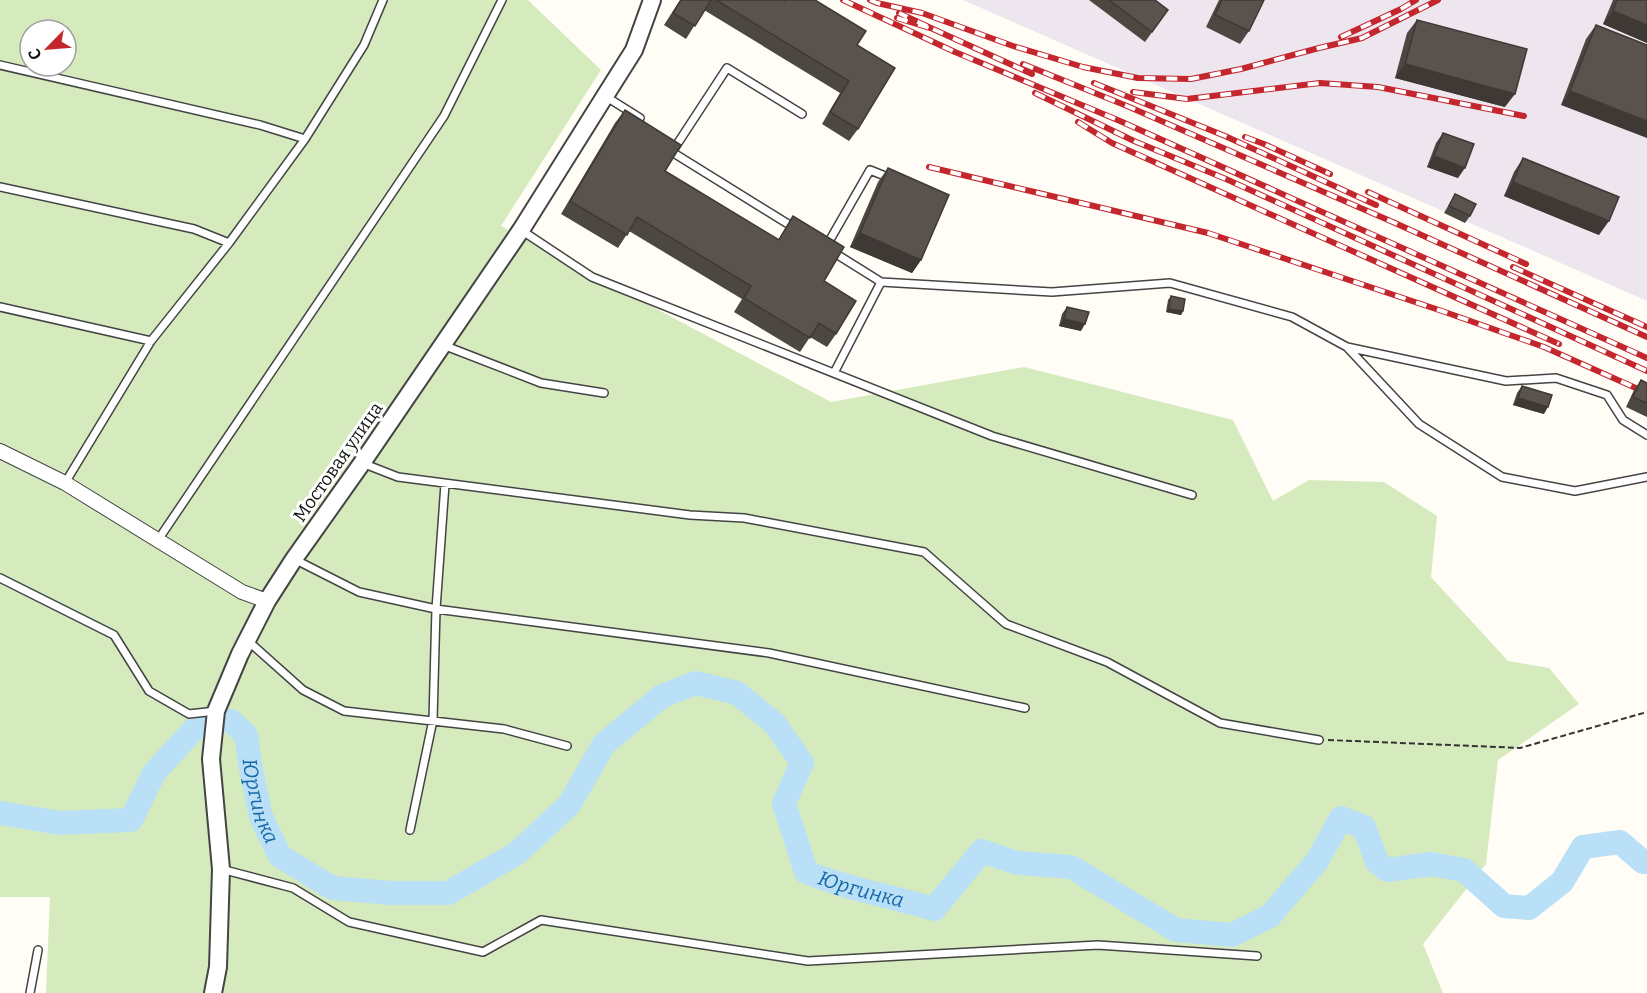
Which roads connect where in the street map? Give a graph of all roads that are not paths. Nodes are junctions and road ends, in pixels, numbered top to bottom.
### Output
1 (383, 0) edge
2 (502, 0) edge
3 (652, 0) edge
4 (0, 65) edge
5 (605, 96) junction
6 (802, 114) dead end
7 (640, 118) edge
8 (304, 140) junction
9 (903, 183) edge
10 (0, 187) edge
11 (520, 230) junction
12 (797, 230) edge
13 (816, 242) edge
14 (230, 243) junction
15 (826, 248) junction
16 (881, 282) junction
17 (0, 307) edge
18 (151, 341) junction
19 (443, 345) junction
20 (1347, 348) junction
21 (834, 374) junction
22 (604, 393) dead end
23 (1647, 435) edge
24 (0, 452) edge
25 (362, 463) junction
26 (1647, 477) edge
27 (65, 483) junction
28 (445, 484) junction
29 (1192, 495) dead end
30 (158, 540) junction
31 (294, 559) junction
32 (0, 578) edge
33 (267, 601) junction
34 (436, 609) junction
35 (247, 640) junction
36 (1025, 708) dead end
37 (216, 711) junction
38 (433, 720) junction
39 (1319, 740) road end
40 (567, 746) dead end
41 (410, 830) dead end
42 (221, 869) junction
43 (38, 950) dead end
44 (1257, 956) dead end
45 (30, 993) edge
46 (213, 993) edge

1 - 8 lane
2 - 30 lane
3 - 5 street, Мостовая улица
4 - 8 lane
5 - 7 lane
5 - 11 street, Мостовая улица
6 - 12 lane
8 - 14 lane
9 - 15 lane
10 - 14 lane
11 - 19 street, Мостовая улица
11 - 21 lane
13 - 15 lane
14 - 18 lane
15 - 16 lane
16 - 20 lane
16 - 21 lane
17 - 18 lane
18 - 27 lane
19 - 22 lane
19 - 25 street, Мостовая улица
20 - 23 lane
20 - 26 lane
21 - 29 lane
24 - 27 street
25 - 28 lane
25 - 31 street, Мостовая улица
27 - 30 street
28 - 34 lane
28 - 39 lane
30 - 33 street
31 - 33 street, Мостовая улица
31 - 34 lane
32 - 37 lane
33 - 35 street, Мостовая улица
34 - 36 lane
34 - 38 lane
35 - 37 street, Мостовая улица
35 - 38 lane
37 - 42 street, Мостовая улица
38 - 40 lane
38 - 41 lane
42 - 44 lane
42 - 46 street, Мостовая улица
43 - 45 lane

